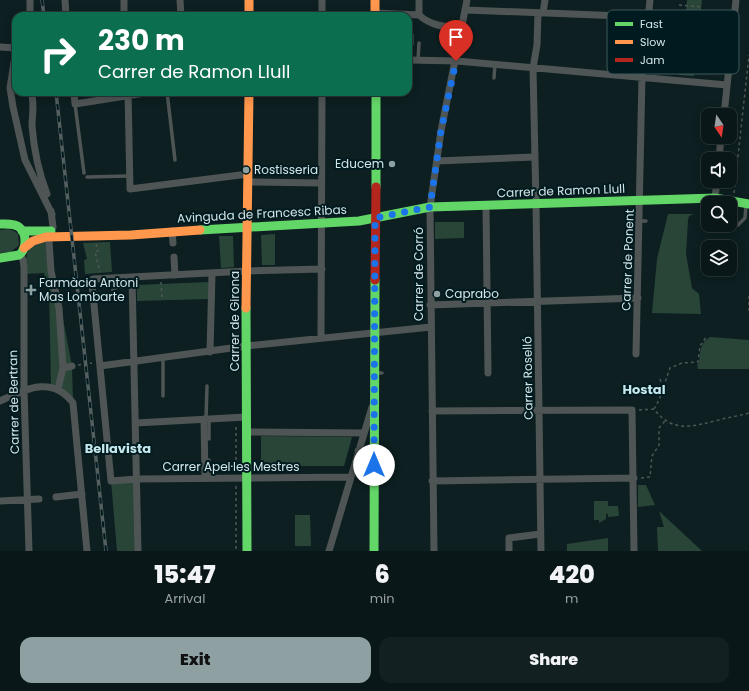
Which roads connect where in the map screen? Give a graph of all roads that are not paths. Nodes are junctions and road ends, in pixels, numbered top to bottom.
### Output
1 (30, 0) edge
2 (65, 0) edge
3 (124, 0) edge
4 (180, 0) edge
5 (249, 0) edge
6 (322, 0) edge
7 (375, 0) edge
8 (419, 0) edge
9 (467, 0) edge
10 (545, 0) edge
11 (650, 0) edge
12 (736, 0) edge
13 (466, 10) junction
14 (649, 10) edge
15 (735, 10) edge
16 (30, 12) edge
17 (66, 12) edge
18 (124, 12) edge
19 (181, 12) edge
20 (249, 12) edge
21 (322, 12) edge
22 (375, 12) edge
23 (540, 13) junction
24 (412, 15) edge
25 (419, 15) junction
26 (607, 15) edge
27 (462, 28) junction
28 (419, 42) dead end
29 (0, 47) edge
30 (12, 48) edge
31 (412, 60) edge
32 (418, 60) junction
33 (456, 61) junction
34 (495, 64) junction
35 (533, 68) junction
36 (642, 74) edge
37 (728, 74) edge
38 (12, 75) edge
39 (642, 77) junction
40 (494, 78) dead end
41 (727, 85) junction
42 (32, 96) edge
43 (74, 96) edge
44 (117, 96) edge
45 (128, 96) edge
46 (167, 96) edge
47 (249, 96) edge
48 (322, 96) edge
49 (376, 96) edge
50 (75, 104) junction
51 (725, 108) edge
52 (535, 157) junction
53 (175, 160) dead end
54 (437, 161) junction
55 (84, 173) dead end
56 (129, 176) junction
57 (87, 177) dead end
58 (249, 178) junction
59 (321, 183) junction
60 (701, 199) edge
61 (640, 201) junction
62 (737, 202) edge
63 (748, 203) edge
64 (536, 204) junction
65 (486, 206) junction
66 (430, 207) junction
67 (52, 214) junction
68 (375, 218) junction
69 (322, 222) junction
70 (0, 224) edge
71 (738, 225) dead end
72 (248, 226) junction
73 (22, 231) junction
74 (172, 231) junction
75 (53, 234) junction
76 (173, 243) dead end
77 (22, 251) junction
78 (174, 257) dead end
79 (0, 258) edge
80 (322, 269) junction
81 (247, 271) junction
82 (212, 274) junction
83 (175, 275) junction
84 (132, 277) junction
85 (132, 286) junction
86 (113, 290) dead end
87 (640, 298) junction
88 (538, 302) junction
89 (487, 303) junction
90 (430, 305) junction
91 (431, 327) junction
92 (374, 333) junction
93 (321, 338) junction
94 (246, 346) junction
95 (210, 352) junction
96 (638, 354) dead end
97 (163, 358) junction
98 (134, 361) junction
99 (98, 364) junction
100 (72, 366) road end
101 (62, 368) junction
102 (488, 373) dead end
103 (207, 386) dead end
104 (58, 389) junction
105 (24, 390) junction
106 (163, 396) dead end
107 (0, 401) edge
108 (374, 401) junction
109 (539, 411) junction
110 (432, 412) junction
111 (246, 417) junction
112 (206, 419) junction
113 (136, 423) junction
114 (246, 432) junction
115 (364, 433) junction
116 (209, 439) dead end
117 (358, 451) junction
118 (374, 452) junction
119 (209, 460) dead end
120 (351, 477) junction
121 (207, 478) junction
122 (247, 478) junction
123 (634, 478) junction
124 (138, 479) junction
125 (540, 480) junction
126 (432, 481) junction
127 (82, 494) junction
128 (56, 497) dead end
129 (39, 498) dead end
130 (27, 500) junction
131 (0, 501) edge
132 (540, 534) junction
133 (29, 551) edge
134 (87, 551) edge
135 (138, 551) edge
136 (247, 551) edge
137 (329, 551) edge
138 (374, 551) edge
139 (434, 551) edge
140 (509, 551) edge
141 (541, 551) edge
142 (634, 551) edge

1 - 16 street
2 - 17 street
3 - 18 street
4 - 19 street
5 - 20 street
6 - 21 street
7 - 22 street
8 - 25 street
9 - 13 street, Carrer de Corró
10 - 23 street, Carrer Roselló
11 - 14 street, Carrer de Ponent
12 - 15 street
13 - 23 street
13 - 27 street, Carrer de Corró
23 - 26 street
23 - 35 street, Carrer Roselló
24 - 25 street
25 - 27 street
27 - 33 street, Carrer de Corró
28 - 32 lane
29 - 30 street
31 - 32 street
32 - 33 street
33 - 34 street
33 - 54 street, Carrer de Corró
34 - 35 street
34 - 40 lane
35 - 39 street
35 - 52 street, Carrer Roselló
36 - 39 street, Carrer de Ponent
37 - 41 street
38 - 67 street
39 - 41 street
39 - 61 street, Carrer de Ponent
41 - 51 street
42 - 67 street
43 - 50 street
44 - 50 street
45 - 56 street
46 - 53 lane
47 - 58 street, Carrer de Girona
48 - 59 street
49 - 68 street
50 - 55 lane
52 - 54 street
52 - 64 street, Carrer Roselló
54 - 66 street, Carrer de Corró
56 - 57 lane
56 - 58 street
58 - 59 street
58 - 72 street, Carrer de Girona
59 - 69 street
60 - 61 street, Carrer de Ramon Llull
61 - 64 street, Carrer de Ramon Llull
61 - 87 street, Carrer de Ponent
62 - 63 street, Carrer de Ramon Llull
63 - 71 lane
64 - 65 street, Carrer de Ramon Llull
64 - 88 street, Carrer Roselló
65 - 66 street, Carrer de Ramon Llull
65 - 89 street
66 - 68 street, Carrer de Ramon Llull
66 - 90 street, Carrer de Corró
67 - 75 street
68 - 69 street, Avinguda de Francesc Ribas
68 - 92 street
69 - 72 street, Avinguda de Francesc Ribas
69 - 80 street
70 - 73 street
72 - 74 street, Avinguda de Francesc Ribas
72 - 81 street, Carrer de Girona
73 - 75 street, Avinguda de Francesc Ribas
73 - 77 street
74 - 75 street, Avinguda de Francesc Ribas
74 - 76 street
75 - 77 street, Avinguda de Francesc Ribas
75 - 101 street
77 - 79 street, Avinguda de Francesc Ribas
77 - 105 street, Carrer de Bertran
78 - 83 street
80 - 81 street
80 - 93 street
81 - 82 street
81 - 94 street, Carrer de Girona
82 - 83 street
82 - 95 street
83 - 84 street
84 - 85 street
84 - 99 street
85 - 86 lane
85 - 98 street
87 - 88 street
87 - 96 street, Carrer de Ponent
88 - 89 street
88 - 109 street, Carrer Roselló
89 - 90 street
89 - 102 street
90 - 91 street, Carrer de Corró
91 - 92 street
91 - 110 street, Carrer de Corró
92 - 93 street
92 - 108 street
93 - 94 street
94 - 95 street
94 - 111 street, Carrer de Girona
95 - 97 street
97 - 98 street
97 - 106 lane
98 - 99 street
98 - 113 street
99 - 124 street, Carrer Apel·les Mestres
100 - 101 street
101 - 104 street
103 - 112 lane
104 - 105 street
104 - 127 street
105 - 107 street
105 - 130 street, Carrer de Bertran
108 - 115 street
108 - 118 street
109 - 110 street
109 - 123 street
109 - 125 street, Carrer Roselló
110 - 126 street, Carrer de Corró
111 - 112 street
111 - 114 street, Carrer de Girona
112 - 113 street
112 - 116 lane
112 - 121 street
113 - 124 street
114 - 115 street
114 - 122 street, Carrer de Girona
115 - 117 street
117 - 118 street
117 - 120 street
118 - 138 street
119 - 121 lane
120 - 122 street, Carrer Apel·les Mestres
120 - 137 street
121 - 122 street, Carrer Apel·les Mestres
121 - 124 street, Carrer Apel·les Mestres
122 - 136 street, Carrer de Girona
123 - 125 street
123 - 142 street
124 - 135 street
125 - 126 street
125 - 132 street, Carrer Roselló
126 - 139 street, Carrer de Corró
127 - 128 street
127 - 134 street
129 - 130 street
130 - 131 street
130 - 133 street, Carrer de Bertran
132 - 140 street
132 - 141 street, Carrer Roselló

